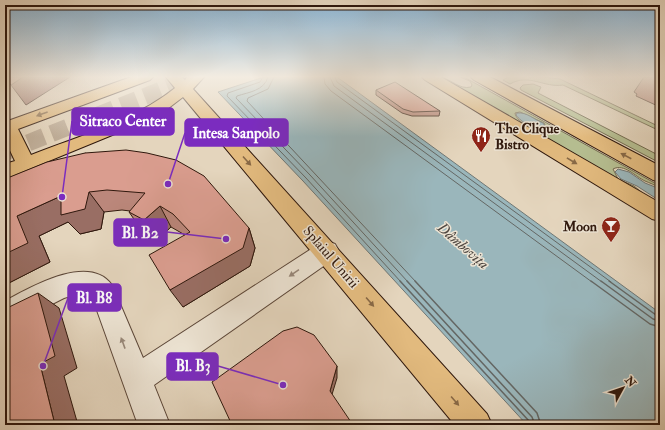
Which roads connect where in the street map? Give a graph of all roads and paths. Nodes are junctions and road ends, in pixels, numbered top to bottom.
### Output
1 (90, 97) edge
2 (169, 97) edge
3 (198, 97) edge
4 (464, 97) edge
5 (516, 97) edge
6 (7, 127) edge
7 (26, 164) junction
8 (5, 172) edge
9 (660, 175) edge
10 (660, 213) edge
11 (326, 251) junction
12 (5, 314) edge
13 (136, 380) junction
14 (154, 425) edge
15 (476, 425) edge

1 -> 6 main road
2 - 7 main road
3 -> 11 main road, Splaiul Unirii
4 -> 10 main road
9 -> 5 main road
6 - 7 main road
7 - 8 main road
11 -> 13 street
11 -> 15 main road, Splaiul Unirii
13 -> 12 street
13 - 14 street

